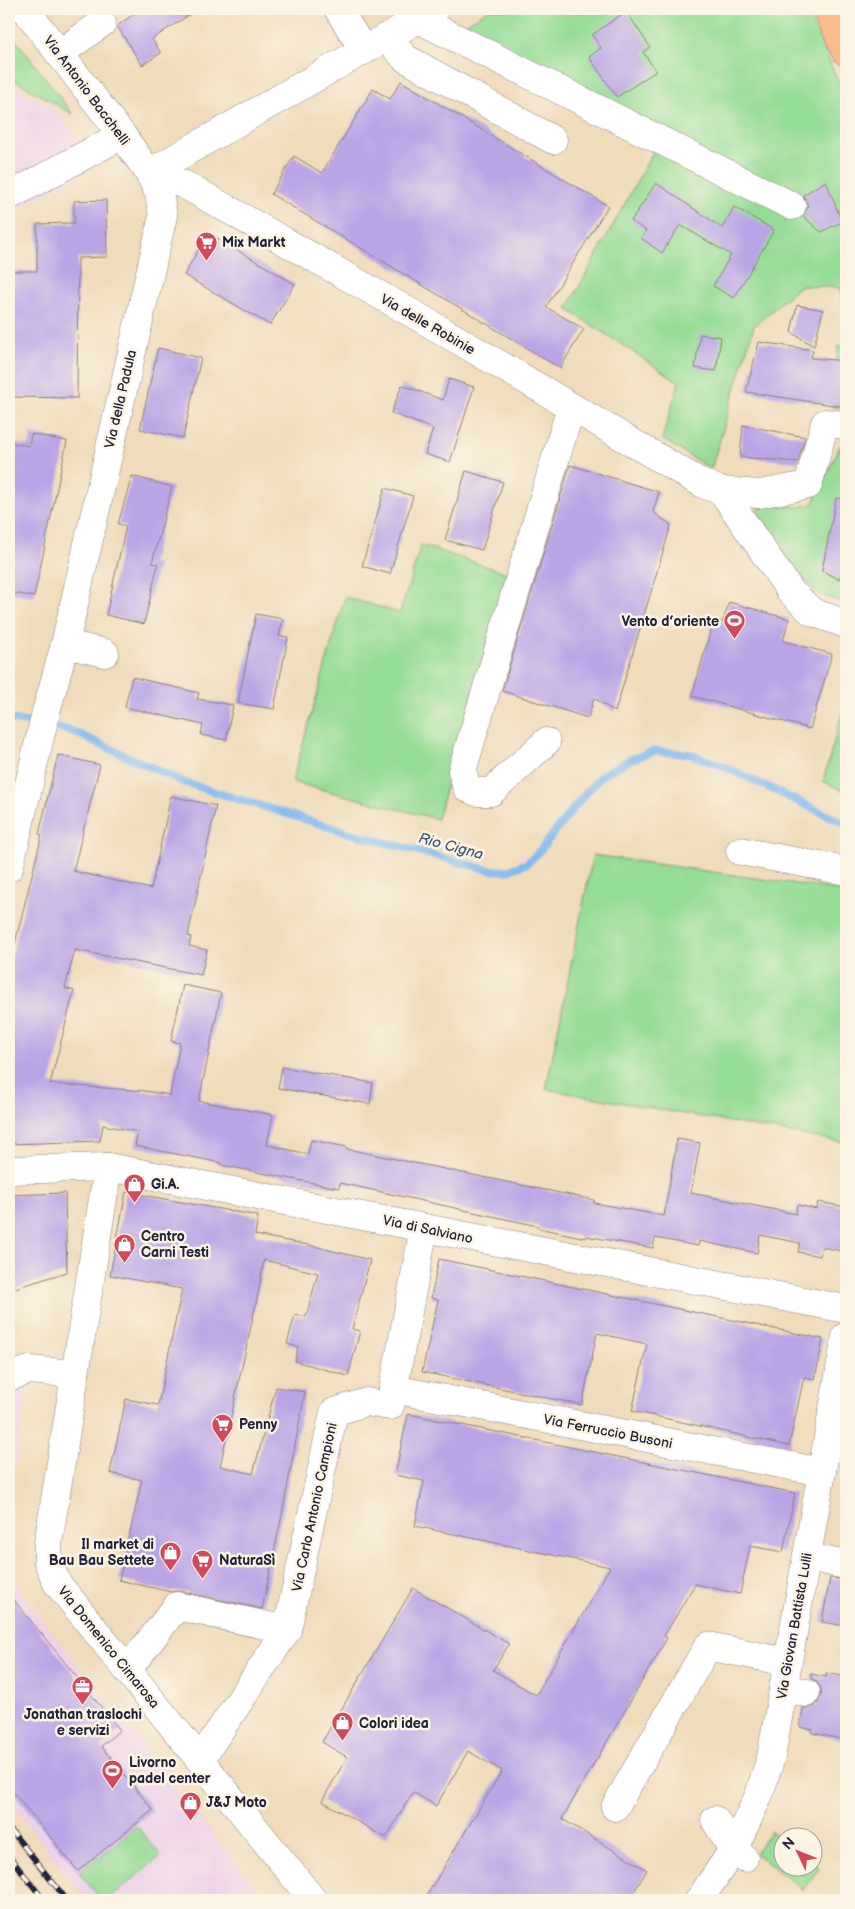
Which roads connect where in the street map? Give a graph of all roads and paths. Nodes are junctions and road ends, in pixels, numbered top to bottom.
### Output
1 (25, 9) edge
2 (338, 9) edge
3 (828, 9) edge
4 (428, 14) edge
5 (102, 22) dead end
6 (375, 44) junction
7 (846, 52) edge
8 (59, 54) junction
9 (122, 135) junction
10 (553, 140) dead end
11 (149, 173) junction
12 (9, 196) edge
13 (792, 206) dead end
14 (571, 407) junction
15 (846, 425) edge
16 (712, 488) junction
17 (846, 624) edge
18 (65, 644) junction
19 (105, 653) dead end
20 (546, 742) dead end
21 (740, 851) dead end
22 (9, 868) edge
23 (846, 871) edge
24 (108, 1167) junction
25 (9, 1170) edge
26 (424, 1228) junction
27 (846, 1310) edge
28 (846, 1336) edge
29 (75, 1374) junction
30 (9, 1377) edge
31 (393, 1389) junction
32 (822, 1472) junction
33 (807, 1557) junction
34 (846, 1565) edge
35 (287, 1630) junction
36 (128, 1669) junction
37 (792, 1681) junction
38 (204, 1754) junction
39 (616, 1807) dead end
40 (714, 1820) dead end
41 (740, 1855) junction
42 (313, 1900) edge
43 (699, 1900) edge

1 - 8 street, Via Antonio Bacchelli
2 - 6 street
3 - 7 highway
4 - 6 street
4 - 13 street
5 - 8 street
6 - 10 street
6 - 11 street
8 - 9 street, Via Antonio Bacchelli
9 - 11 street, Via Antonio Bacchelli
9 - 12 street
11 - 14 street, Via delle Robinie
11 - 18 street, Via della Padula
14 - 16 street, Via delle Robinie
14 - 20 street
15 - 16 street
16 - 17 street
18 - 19 street
18 - 22 street, Via della Padula
21 - 23 street
24 - 25 street, Via di Salviano
24 - 26 street, Via di Salviano
24 - 29 street, Via Domenico Cimarosa
26 - 27 street, Via di Salviano
26 - 31 street, Via Carlo Antonio Campioni
28 - 32 street, Via Giovan Battista Lulli
29 - 30 street
29 - 36 street, Via Domenico Cimarosa
31 - 32 street, Via Ferruccio Busoni
31 - 35 street, Via Carlo Antonio Campioni
32 - 33 street, Via Giovan Battista Lulli
33 - 34 street
33 - 37 street, Via Giovan Battista Lulli
35 - 36 street
35 - 38 street, Via Carlo Antonio Campioni
36 - 38 street, Via Domenico Cimarosa
37 - 39 street
37 - 41 street, Via Giovan Battista Lulli
38 - 42 street, Via Domenico Cimarosa
40 - 41 street
41 - 43 street, Via Giovan Battista Lulli

